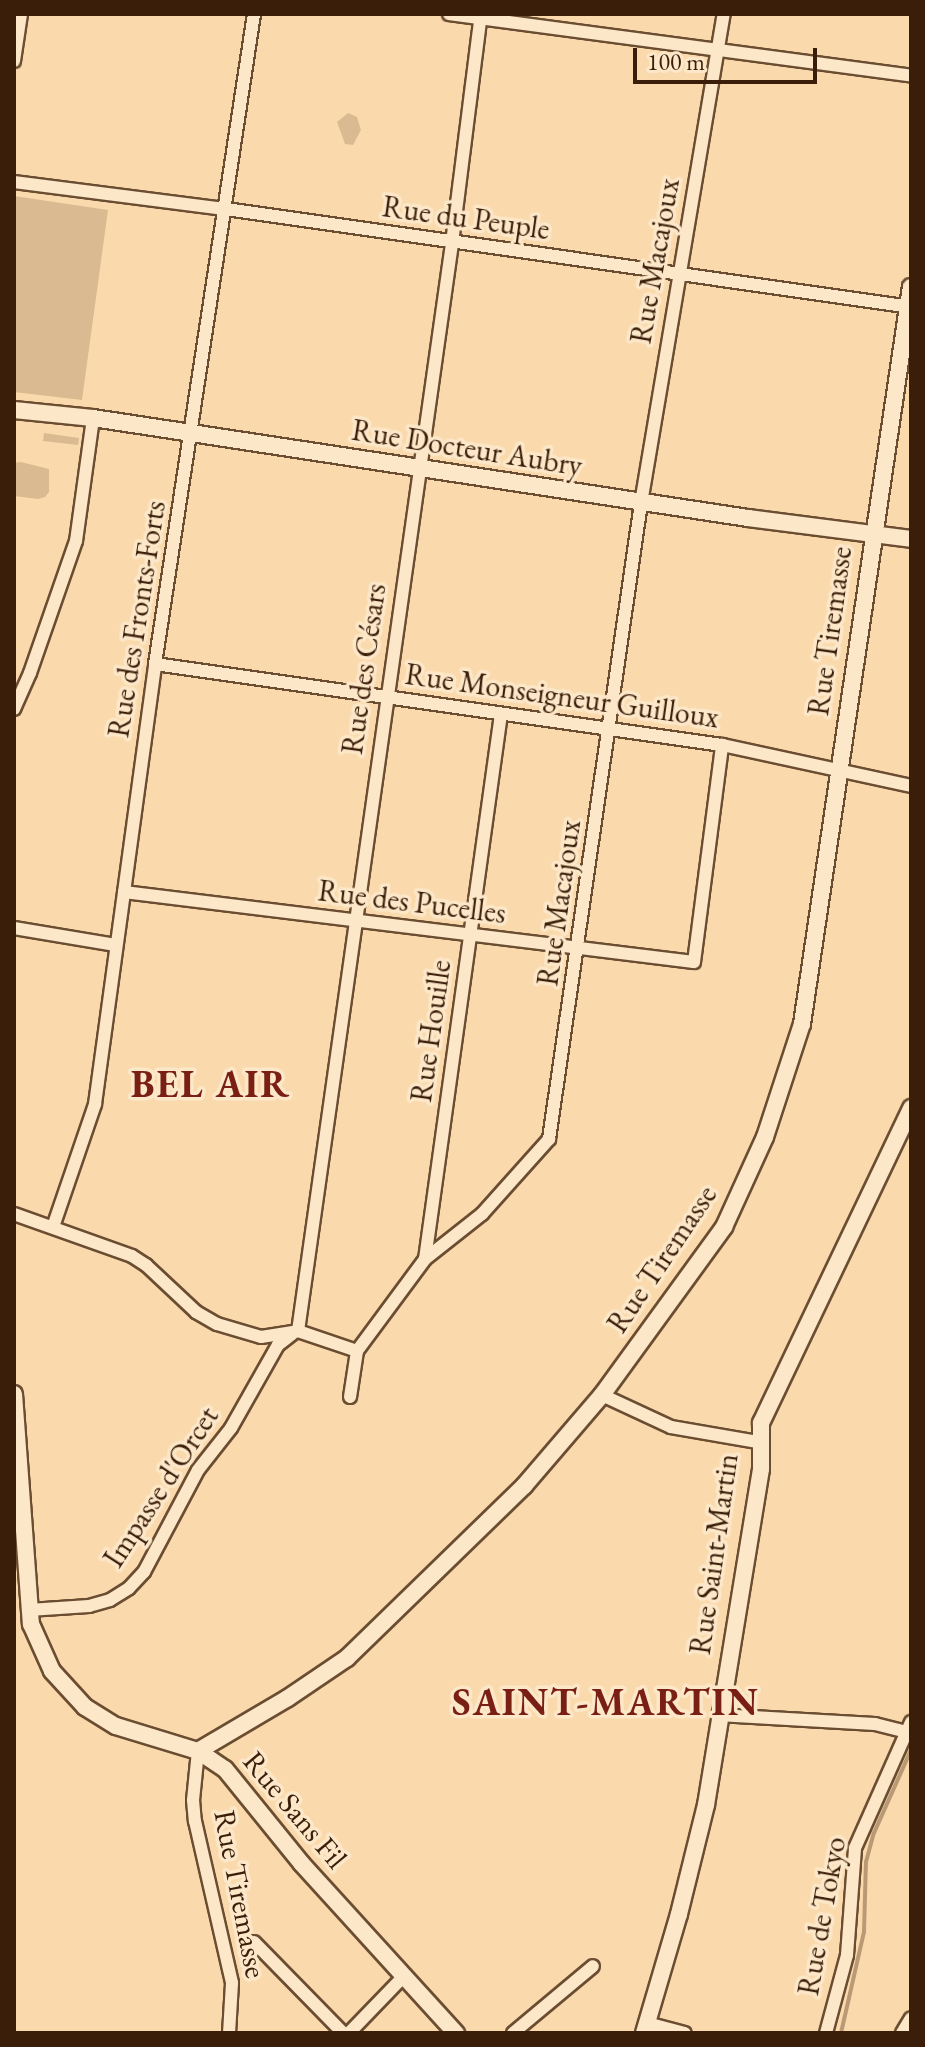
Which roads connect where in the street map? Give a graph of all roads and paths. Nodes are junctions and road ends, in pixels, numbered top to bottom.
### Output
1 (21, 14) edge
2 (254, 14) edge
3 (449, 14) edge
4 (724, 14) edge
5 (480, 17) edge
6 (719, 49) junction
7 (14, 61) edge
8 (911, 76) edge
9 (14, 182) edge
10 (226, 209) junction
11 (452, 243) junction
12 (679, 273) junction
13 (911, 287) edge
14 (909, 307) edge
15 (14, 410) edge
16 (93, 418) junction
17 (191, 434) junction
18 (419, 468) junction
19 (641, 503) junction
20 (872, 532) junction
21 (911, 539) edge
22 (155, 664) junction
23 (387, 696) junction
24 (14, 709) edge
25 (501, 714) junction
26 (611, 729) junction
27 (722, 745) junction
28 (839, 772) junction
29 (911, 786) edge
30 (124, 892) junction
31 (354, 922) junction
32 (14, 928) edge
33 (470, 935) junction
34 (116, 945) junction
35 (579, 949) junction
36 (911, 1108) edge
37 (14, 1214) edge
38 (53, 1227) junction
39 (425, 1259) junction
40 (298, 1331) junction
41 (357, 1351) junction
42 (14, 1394) edge
43 (602, 1395) junction
44 (350, 1397) dead end
45 (758, 1442) junction
46 (29, 1610) junction
47 (718, 1715) junction
48 (910, 1729) edge
49 (198, 1751) junction
50 (254, 1942) dead end
51 (593, 1966) dead end
52 (404, 1976) junction
53 (911, 2018) edge
54 (646, 2028) edge
55 (229, 2033) edge
56 (346, 2033) edge
57 (456, 2033) edge
58 (513, 2033) edge
59 (685, 2033) edge
60 (826, 2033) edge
61 (902, 2033) edge

1 - 7 street
2 - 10 street, Rue des Fronts-Forts
3 - 5 street
4 - 6 street, Rue Macajoux
5 - 6 street
5 - 11 street, Rue des Césars
6 - 8 street
6 - 12 street, Rue Macajoux
9 - 10 street, Rue du Peuple
10 - 11 street, Rue du Peuple
10 - 17 street, Rue des Fronts-Forts
11 - 12 street, Rue du Peuple
11 - 18 street, Rue des Césars
12 - 14 street, Rue du Peuple
12 - 19 street, Rue Macajoux
13 - 14 street, Rue Tiremasse
14 - 20 street, Rue Tiremasse
15 - 16 street, Rue Docteur Aubry
16 - 17 street, Rue Docteur Aubry
16 - 24 street
17 - 18 street, Rue Docteur Aubry
17 - 22 street, Rue des Fronts-Forts
18 - 19 street, Rue Docteur Aubry
18 - 23 street, Rue des Césars
19 - 20 street, Rue Docteur Aubry
19 - 26 street, Rue Macajoux
20 - 21 street, Rue Docteur Aubry
20 - 28 street, Rue Tiremasse
22 - 23 street, Rue Monseigneur Guilloux
22 - 30 street, Rue des Fronts-Forts
23 - 25 street, Rue Monseigneur Guilloux
23 - 31 street, Rue des Césars
25 - 26 street, Rue Monseigneur Guilloux
25 - 33 street, Rue Houille
26 - 27 street, Rue Monseigneur Guilloux
26 - 35 street, Rue Macajoux
27 - 28 street, Rue Monseigneur Guilloux
27 - 35 street, Rue des Pucelles
28 - 29 street, Rue Monseigneur Guilloux
28 - 43 street, Rue Tiremasse
30 - 31 street, Rue des Pucelles
30 - 34 street, Rue des Fronts-Forts
31 - 33 street, Rue des Pucelles
31 - 40 street, Rue des Césars
32 - 34 street
33 - 35 street, Rue des Pucelles
33 - 39 street, Rue Houille
34 - 38 street, Rue des Fronts-Forts
35 - 39 street, Rue Macajoux
36 - 45 street, Rue Saint-Martin
37 - 38 street
38 - 40 street
39 - 41 street, Rue Macajoux
40 - 41 street
40 - 46 street, Impasse d'Orcet
41 - 44 street
42 - 46 street, Rue Sans Fil
43 - 45 street
43 - 49 street, Rue Tiremasse
45 - 47 street, Rue Saint-Martin
46 - 49 street, Rue Sans Fil
47 - 48 street
47 - 54 street, Rue Saint-Martin
48 - 60 street, Rue de Tokyo
49 - 52 street, Rue Sans Fil
49 - 55 street, Rue Tiremasse
50 - 56 street
51 - 58 street
52 - 56 street
52 - 57 street, Rue Sans Fil
53 - 61 street
54 - 59 street

